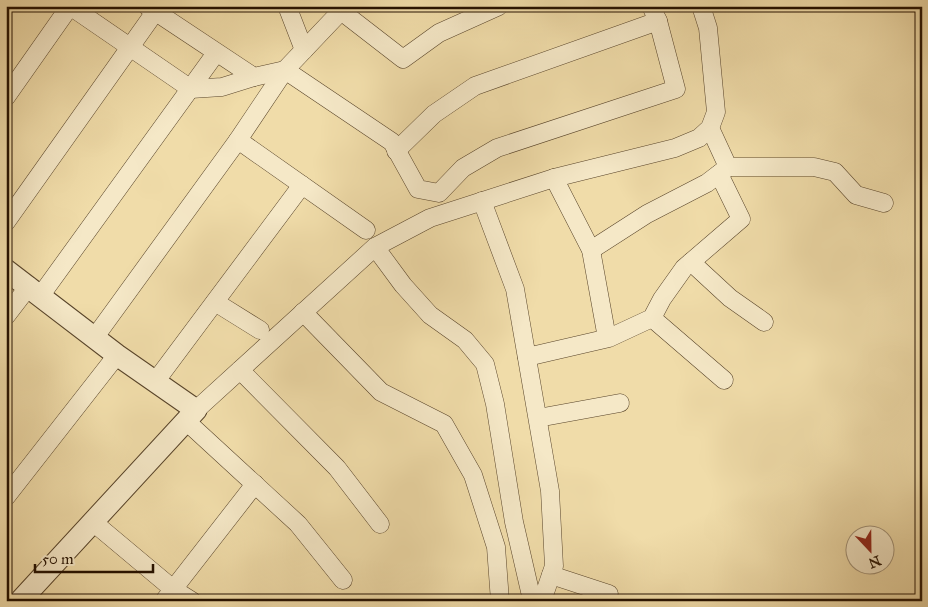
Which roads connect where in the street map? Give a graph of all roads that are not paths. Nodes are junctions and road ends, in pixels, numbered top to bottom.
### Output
1 (70, 6) edge
2 (287, 6) edge
3 (499, 6) edge
4 (701, 6) edge
5 (345, 8) edge
6 (151, 9) edge
7 (654, 14) edge
8 (129, 48) junction
9 (304, 50) junction
10 (216, 53) junction
11 (285, 70) junction
12 (254, 77) junction
13 (191, 88) junction
14 (6, 97) edge
15 (710, 128) junction
16 (238, 140) junction
17 (396, 151) junction
18 (724, 170) junction
19 (554, 178) junction
20 (302, 185) junction
21 (482, 201) junction
22 (884, 204) dead end
23 (6, 222) edge
24 (366, 230) dead end
25 (374, 247) junction
26 (590, 250) junction
27 (691, 262) junction
28 (6, 270) edge
29 (36, 291) junction
30 (215, 302) junction
31 (303, 312) junction
32 (6, 316) edge
33 (652, 318) junction
34 (764, 322) dead end
35 (260, 330) dead end
36 (95, 337) junction
37 (608, 338) junction
38 (117, 355) junction
39 (527, 357) junction
40 (240, 370) junction
41 (724, 380) dead end
42 (154, 382) junction
43 (620, 403) dead end
44 (190, 410) junction
45 (538, 418) junction
46 (255, 484) junction
47 (6, 497) edge
48 (92, 522) junction
49 (380, 524) dead end
50 (551, 575) junction
51 (343, 580) dead end
52 (609, 594) dead end
53 (169, 595) edge
54 (25, 599) edge
55 (542, 599) edge
56 (192, 601) edge
57 (500, 601) edge

1 - 8 street
1 - 14 street
2 - 9 street
3 - 5 street
4 - 15 street
5 - 9 street
6 - 8 street
6 - 10 street
7 - 17 street
7 - 17 street
8 - 13 street
8 - 23 street
9 - 11 street
10 - 12 street
10 - 13 street
11 - 12 street
11 - 16 street
11 - 17 street
12 - 13 street
13 - 29 street
15 - 18 street
15 - 19 street
16 - 20 street
16 - 36 street
18 - 22 street
18 - 26 street
18 - 27 street
19 - 21 street
19 - 26 street
20 - 24 street
20 - 30 street
21 - 25 street
21 - 39 street
25 - 31 street
25 - 55 street
26 - 37 street
27 - 33 street
27 - 34 street
28 - 29 street
29 - 32 street
29 - 36 street
30 - 35 street
30 - 42 street
31 - 40 street
31 - 57 street
33 - 37 street
33 - 41 street
36 - 38 street
37 - 39 street
38 - 42 street
38 - 47 street
39 - 45 street
40 - 44 street
40 - 49 street
42 - 44 street
43 - 45 street
44 - 46 street
44 - 48 street
45 - 50 street
46 - 51 street
46 - 53 street
48 - 53 street
48 - 54 street
50 - 52 street
50 - 55 street
53 - 56 street

